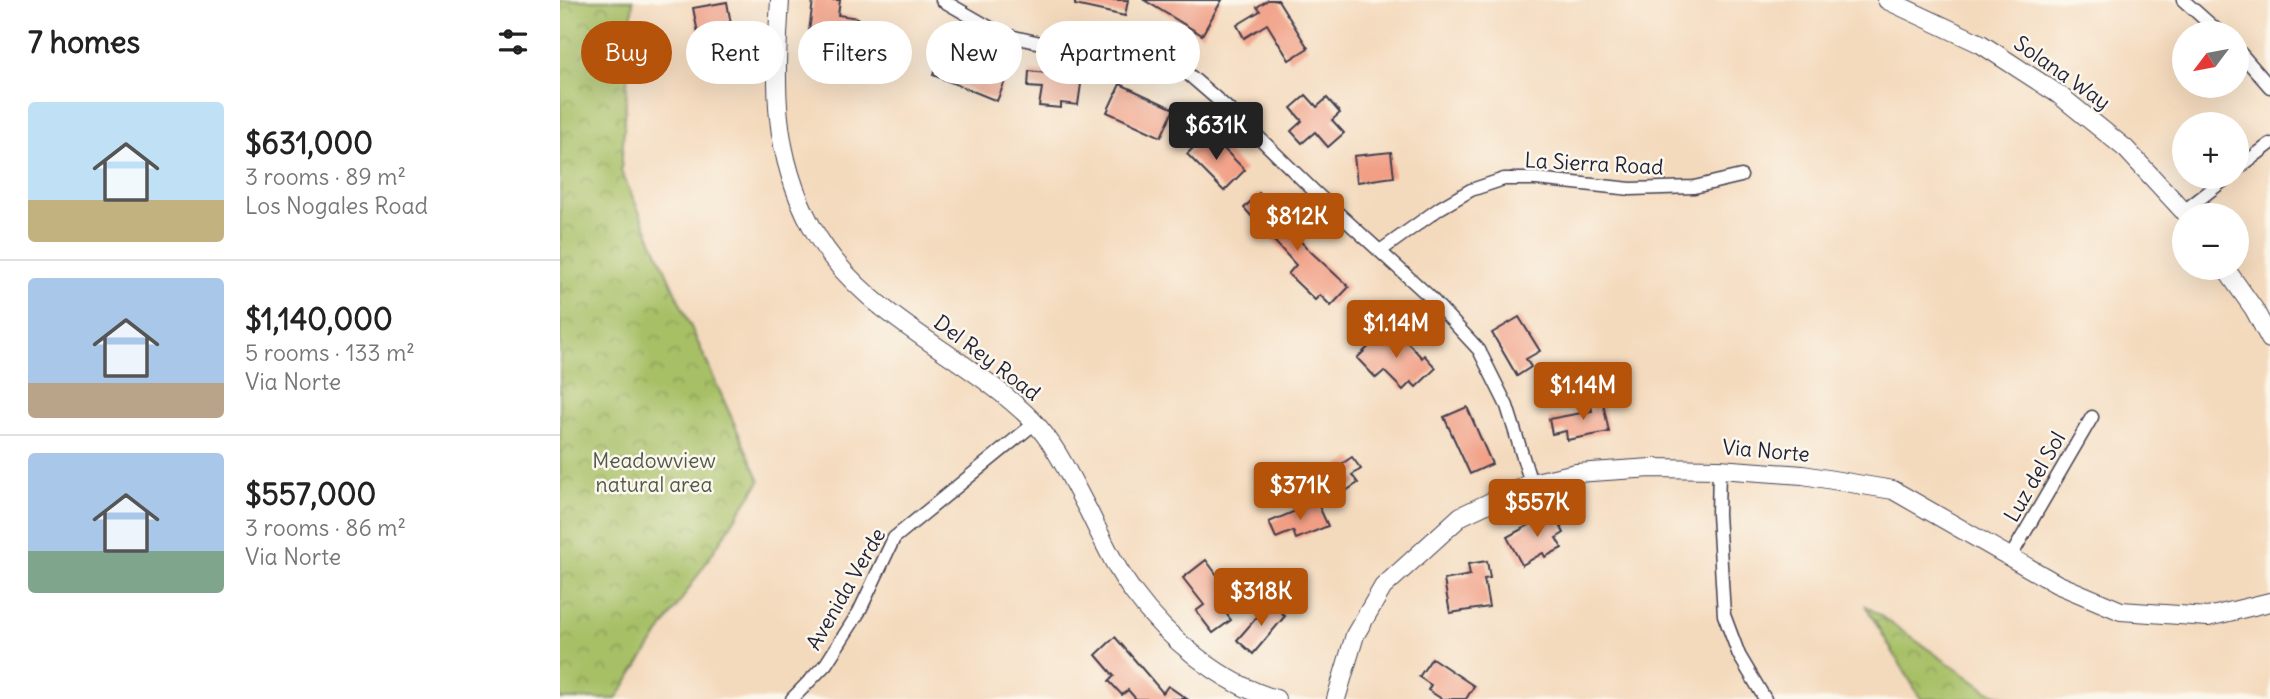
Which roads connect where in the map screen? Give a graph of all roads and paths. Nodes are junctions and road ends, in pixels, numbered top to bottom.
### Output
1 (780, 0) edge
2 (942, 0) edge
3 (1887, 0) edge
4 (2183, 0) edge
5 (2207, 21) edge
6 (2249, 63) edge
7 (2270, 87) edge
8 (2270, 144) edge
9 (2249, 160) edge
10 (1741, 176) dead end
11 (2214, 189) edge
12 (2177, 203) edge
13 (2198, 203) edge
14 (1380, 251) junction
15 (2234, 280) edge
16 (2270, 340) edge
17 (2092, 417) dead end
18 (1035, 423) junction
19 (1719, 469) junction
20 (1531, 483) junction
21 (2011, 556) junction
22 (2270, 602) edge
23 (792, 699) edge
24 (1276, 699) edge
25 (1336, 699) edge
26 (1766, 699) edge

1 - 18 street, Del Rey Road
2 - 14 street
3 - 12 street, Solana Way
4 - 5 street
6 - 7 street
8 - 9 street
10 - 14 street, La Sierra Road
11 - 13 street
14 - 20 street
15 - 16 street
17 - 21 street, Luz del Sol
18 - 23 street, Avenida Verde
18 - 24 street, Del Rey Road
19 - 20 street, Via Norte
19 - 21 street, Via Norte
19 - 26 street
20 - 25 street, Via Norte
21 - 22 street, Via Norte

